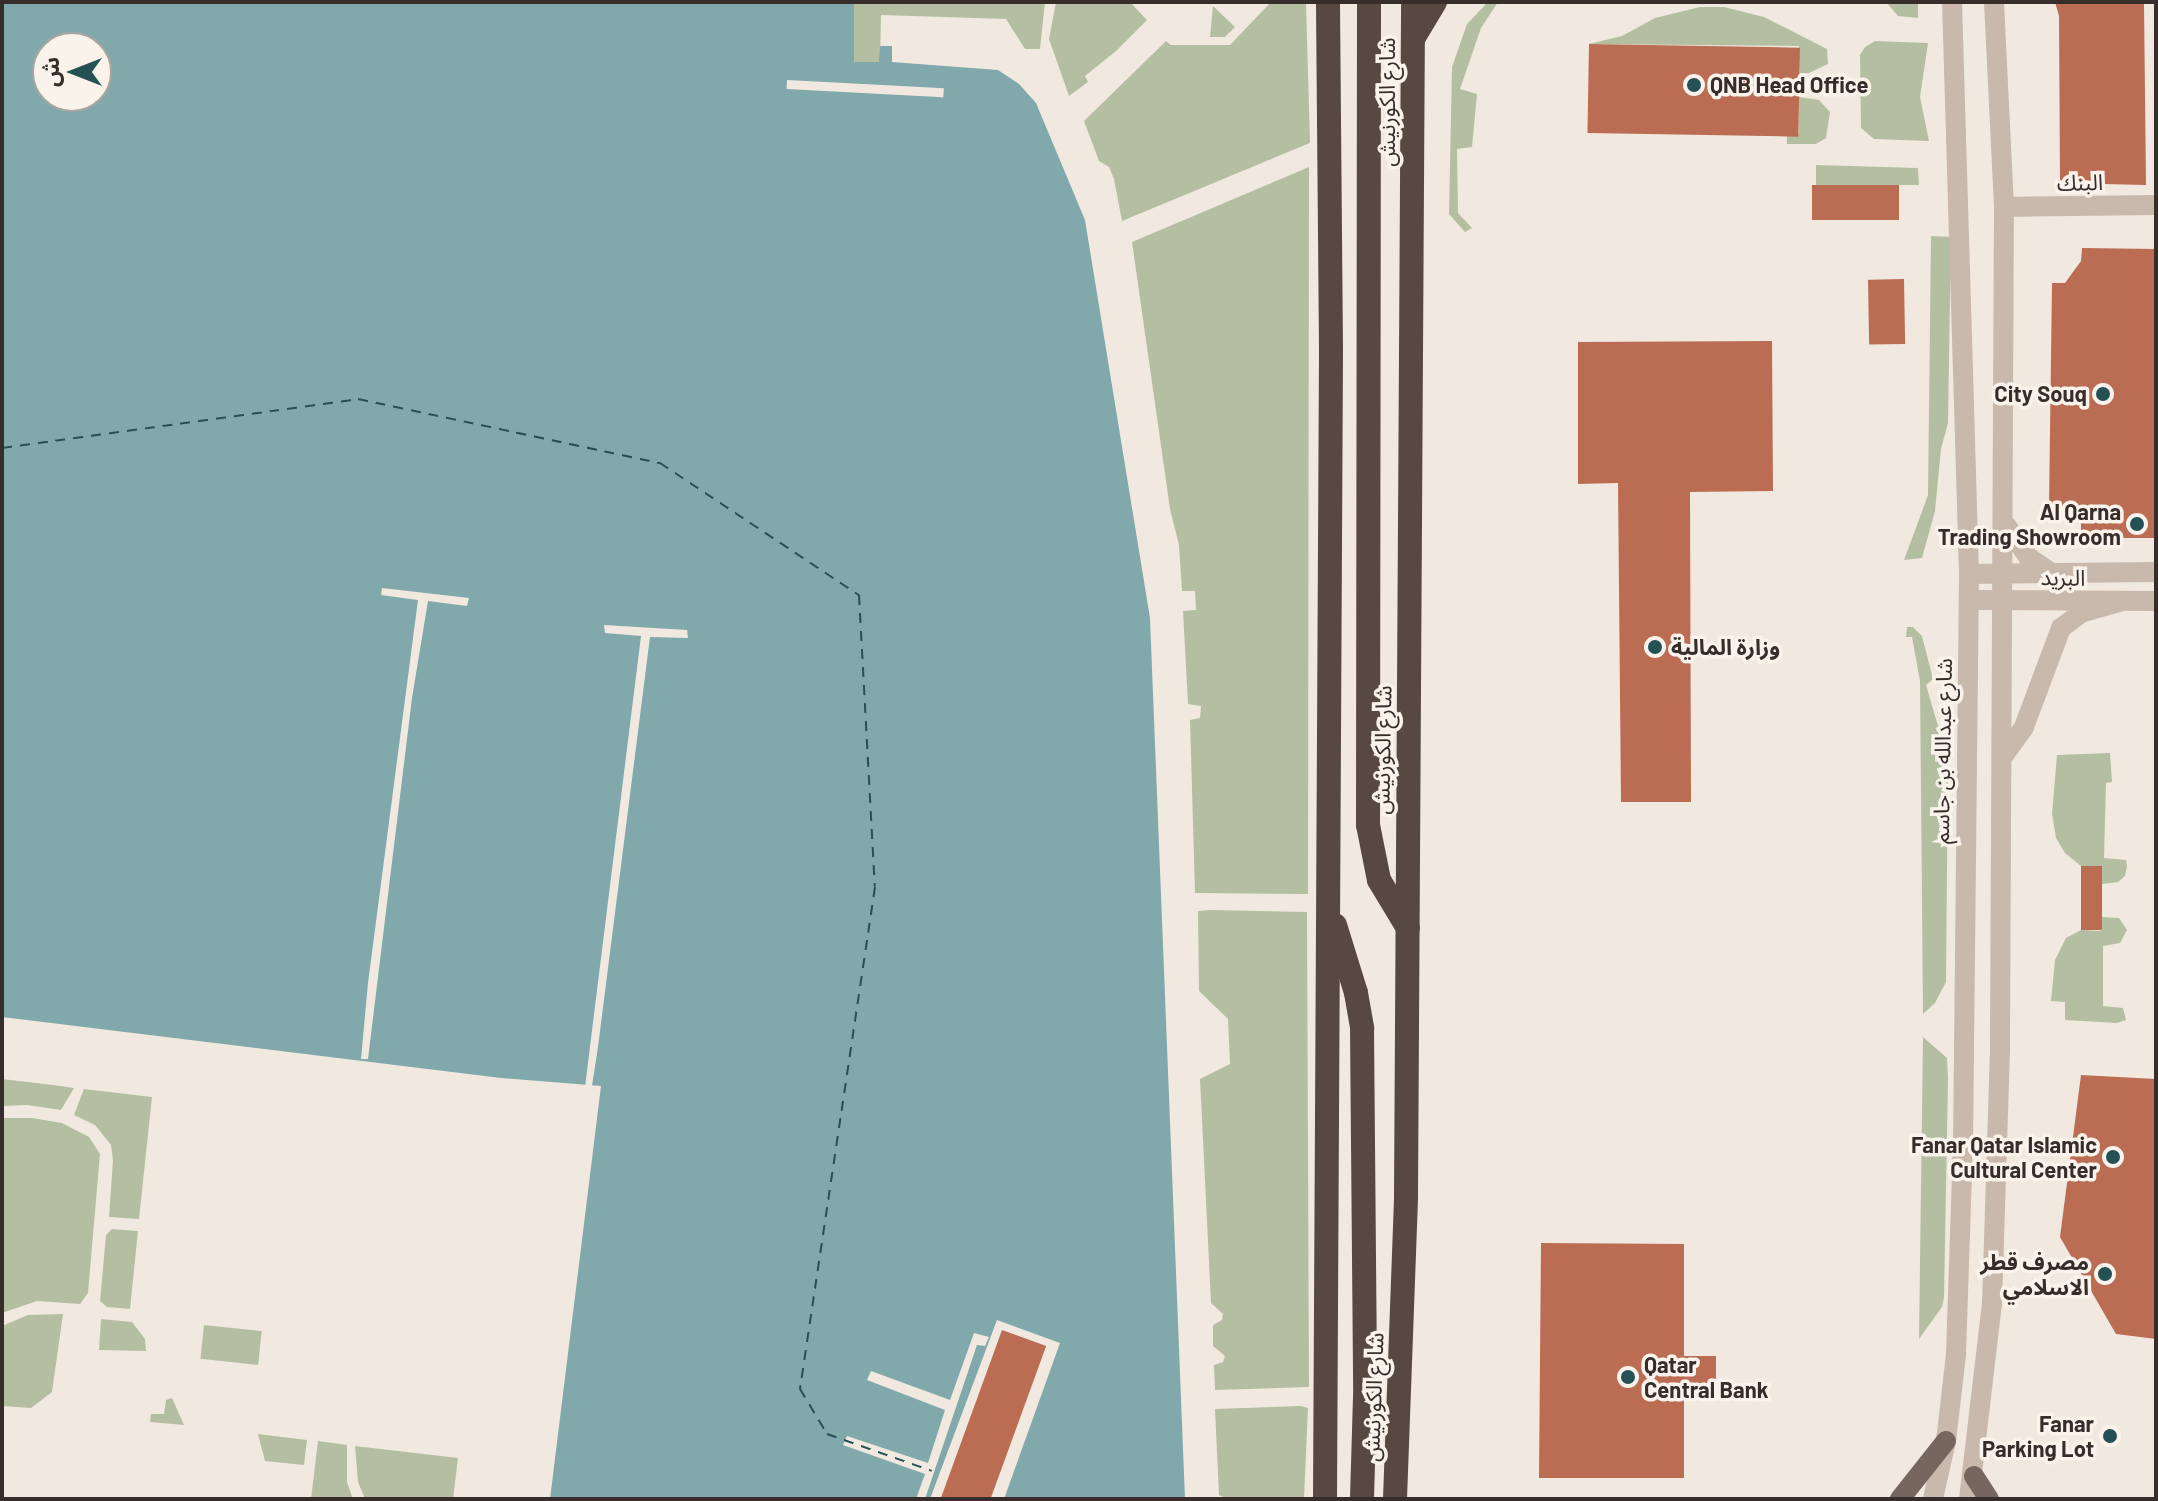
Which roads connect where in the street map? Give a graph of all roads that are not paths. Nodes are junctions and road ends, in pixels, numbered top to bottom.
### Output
1 (1369, 2) edge
2 (1413, 2) edge
3 (1435, 2) edge
4 (1952, 2) edge
5 (1994, 2) edge
6 (1326, 8) edge
7 (1414, 37) junction
8 (2156, 205) edge
9 (2004, 207) junction
10 (2005, 522) junction
11 (2156, 572) edge
12 (2052, 573) junction
13 (1969, 574) junction
14 (2004, 574) junction
15 (1969, 600) junction
16 (2004, 601) junction
17 (2156, 601) edge
18 (2119, 602) junction
19 (2004, 755) junction
20 (1328, 902) junction
21 (1408, 928) junction
22 (1946, 1441) junction
23 (1974, 1476) junction
24 (1325, 1499) edge
25 (1362, 1499) edge
26 (1395, 1499) edge
27 (1900, 1499) edge
28 (1933, 1499) edge
29 (1969, 1499) edge
30 (1989, 1499) edge

1 - 21 highway
2 - 7 highway, شارع الكورنيش
3 - 7 highway
4 - 13 street, شارع عبدالله بن جاسم
5 - 9 street
6 - 20 highway, شارع الكورنيش
7 - 21 highway, شارع الكورنيش
8 - 9 street, البنك
9 - 10 street
10 - 12 street
10 - 14 street
11 - 12 street, البريد
12 - 14 street, البريد
13 - 14 street, البريد
13 - 15 street, شارع عبدالله بن جاسم
14 - 16 street
15 - 16 street, البريد
15 - 22 street, شارع عبدالله بن جاسم
16 - 18 street, البريد
16 - 19 street
17 - 18 street, البريد
18 - 19 street
19 - 23 street
20 - 24 highway, شارع الكورنيش
20 - 25 highway
21 - 26 highway, شارع الكورنيش
22 - 27 main road
22 - 28 street, شارع عبدالله بن جاسم
23 - 29 street
23 - 30 main road

